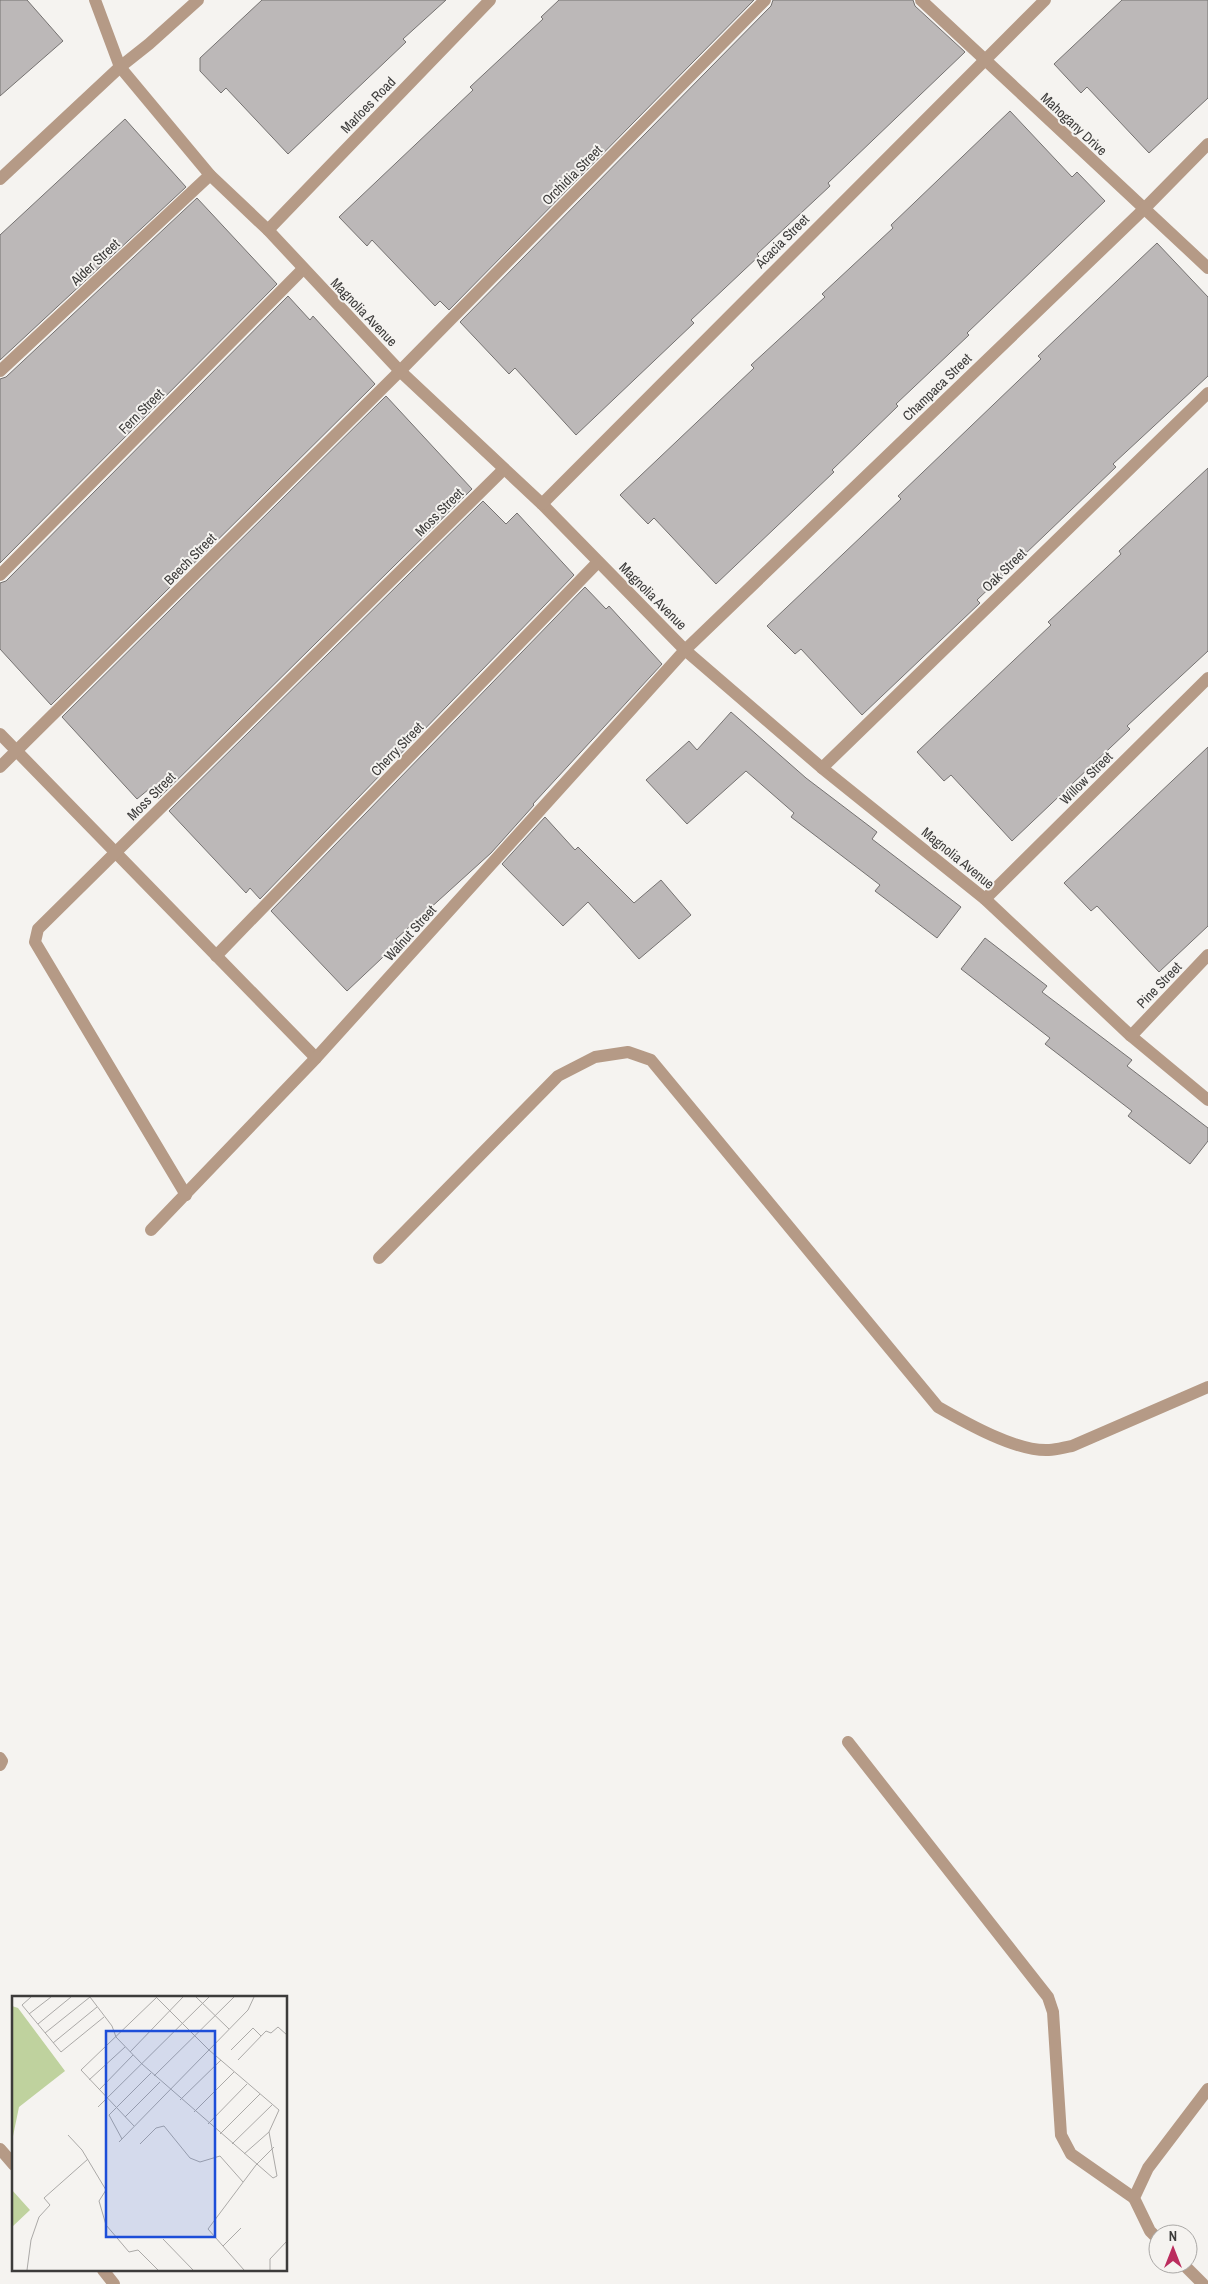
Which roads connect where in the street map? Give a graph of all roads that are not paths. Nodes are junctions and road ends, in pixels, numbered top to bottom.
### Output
1 (95, 0) edge
2 (198, 0) edge
3 (490, 0) edge
4 (765, 0) edge
5 (921, 0) edge
6 (1045, 0) edge
7 (984, 61) junction
8 (120, 67) junction
9 (1208, 144) edge
10 (210, 175) junction
11 (0, 179) edge
12 (1144, 209) junction
13 (268, 230) junction
14 (1208, 268) edge
15 (303, 269) junction
16 (0, 371) edge
17 (400, 371) junction
18 (1208, 393) edge
19 (504, 469) junction
20 (542, 504) junction
21 (598, 562) junction
22 (0, 575) edge
23 (685, 650) junction
24 (1208, 678) edge
25 (0, 734) edge
26 (17, 752) junction
27 (0, 767) edge
28 (822, 768) junction
29 (115, 853) junction
30 (985, 899) junction
31 (1208, 955) edge
32 (216, 956) junction
33 (1131, 1036) junction
34 (316, 1058) junction
35 (1208, 1100) edge
36 (186, 1195) junction
37 (152, 1230) dead end
38 (379, 1258) dead end
39 (1208, 1387) edge
40 (848, 1742) dead end
41 (0, 1758) edge
42 (0, 1766) edge
43 (1208, 2089) edge
44 (0, 2149) edge
45 (12, 2163) edge
46 (1134, 2198) junction
47 (1148, 2227) edge
48 (104, 2272) edge
49 (1193, 2274) edge
50 (114, 2284) edge
51 (1203, 2284) edge

1 - 8 street, Magnolia Avenue
2 - 8 street
3 - 13 street, Marloes Road
4 - 17 street, Orchidia Street
5 - 7 street, Mahogany Drive
6 - 7 street, Acacia Street
7 - 12 street, Mahogany Drive
7 - 20 street, Acacia Street
8 - 10 street, Magnolia Avenue
8 - 11 street
9 - 12 street, Champaca Street
10 - 13 street, Magnolia Avenue
10 - 16 street, Alder Street
12 - 14 street, Mahogany Drive
12 - 23 street, Champaca Street
13 - 15 street, Magnolia Avenue
15 - 17 street, Magnolia Avenue
15 - 22 street, Fern Street
17 - 19 street, Magnolia Avenue
17 - 26 street, Beech Street
18 - 28 street, Oak Street
19 - 20 street, Magnolia Avenue
19 - 29 street, Moss Street
20 - 21 street, Magnolia Avenue
21 - 23 street, Magnolia Avenue
21 - 32 street, Cherry Street
23 - 28 street, Magnolia Avenue
23 - 34 street, Walnut Street
24 - 30 street, Willow Street
25 - 26 street
26 - 27 street, Beech Street
26 - 29 street
28 - 30 street, Magnolia Avenue
29 - 32 street
29 - 36 street, Moss Street
30 - 33 street, Magnolia Avenue
31 - 33 street, Pine Street
32 - 34 street
33 - 35 street, Magnolia Avenue
34 - 36 street, Walnut Street
36 - 37 street, Walnut Street
38 - 39 street
40 - 46 street
41 - 42 street
43 - 46 street
44 - 45 street
46 - 47 street
48 - 50 street
49 - 51 street

